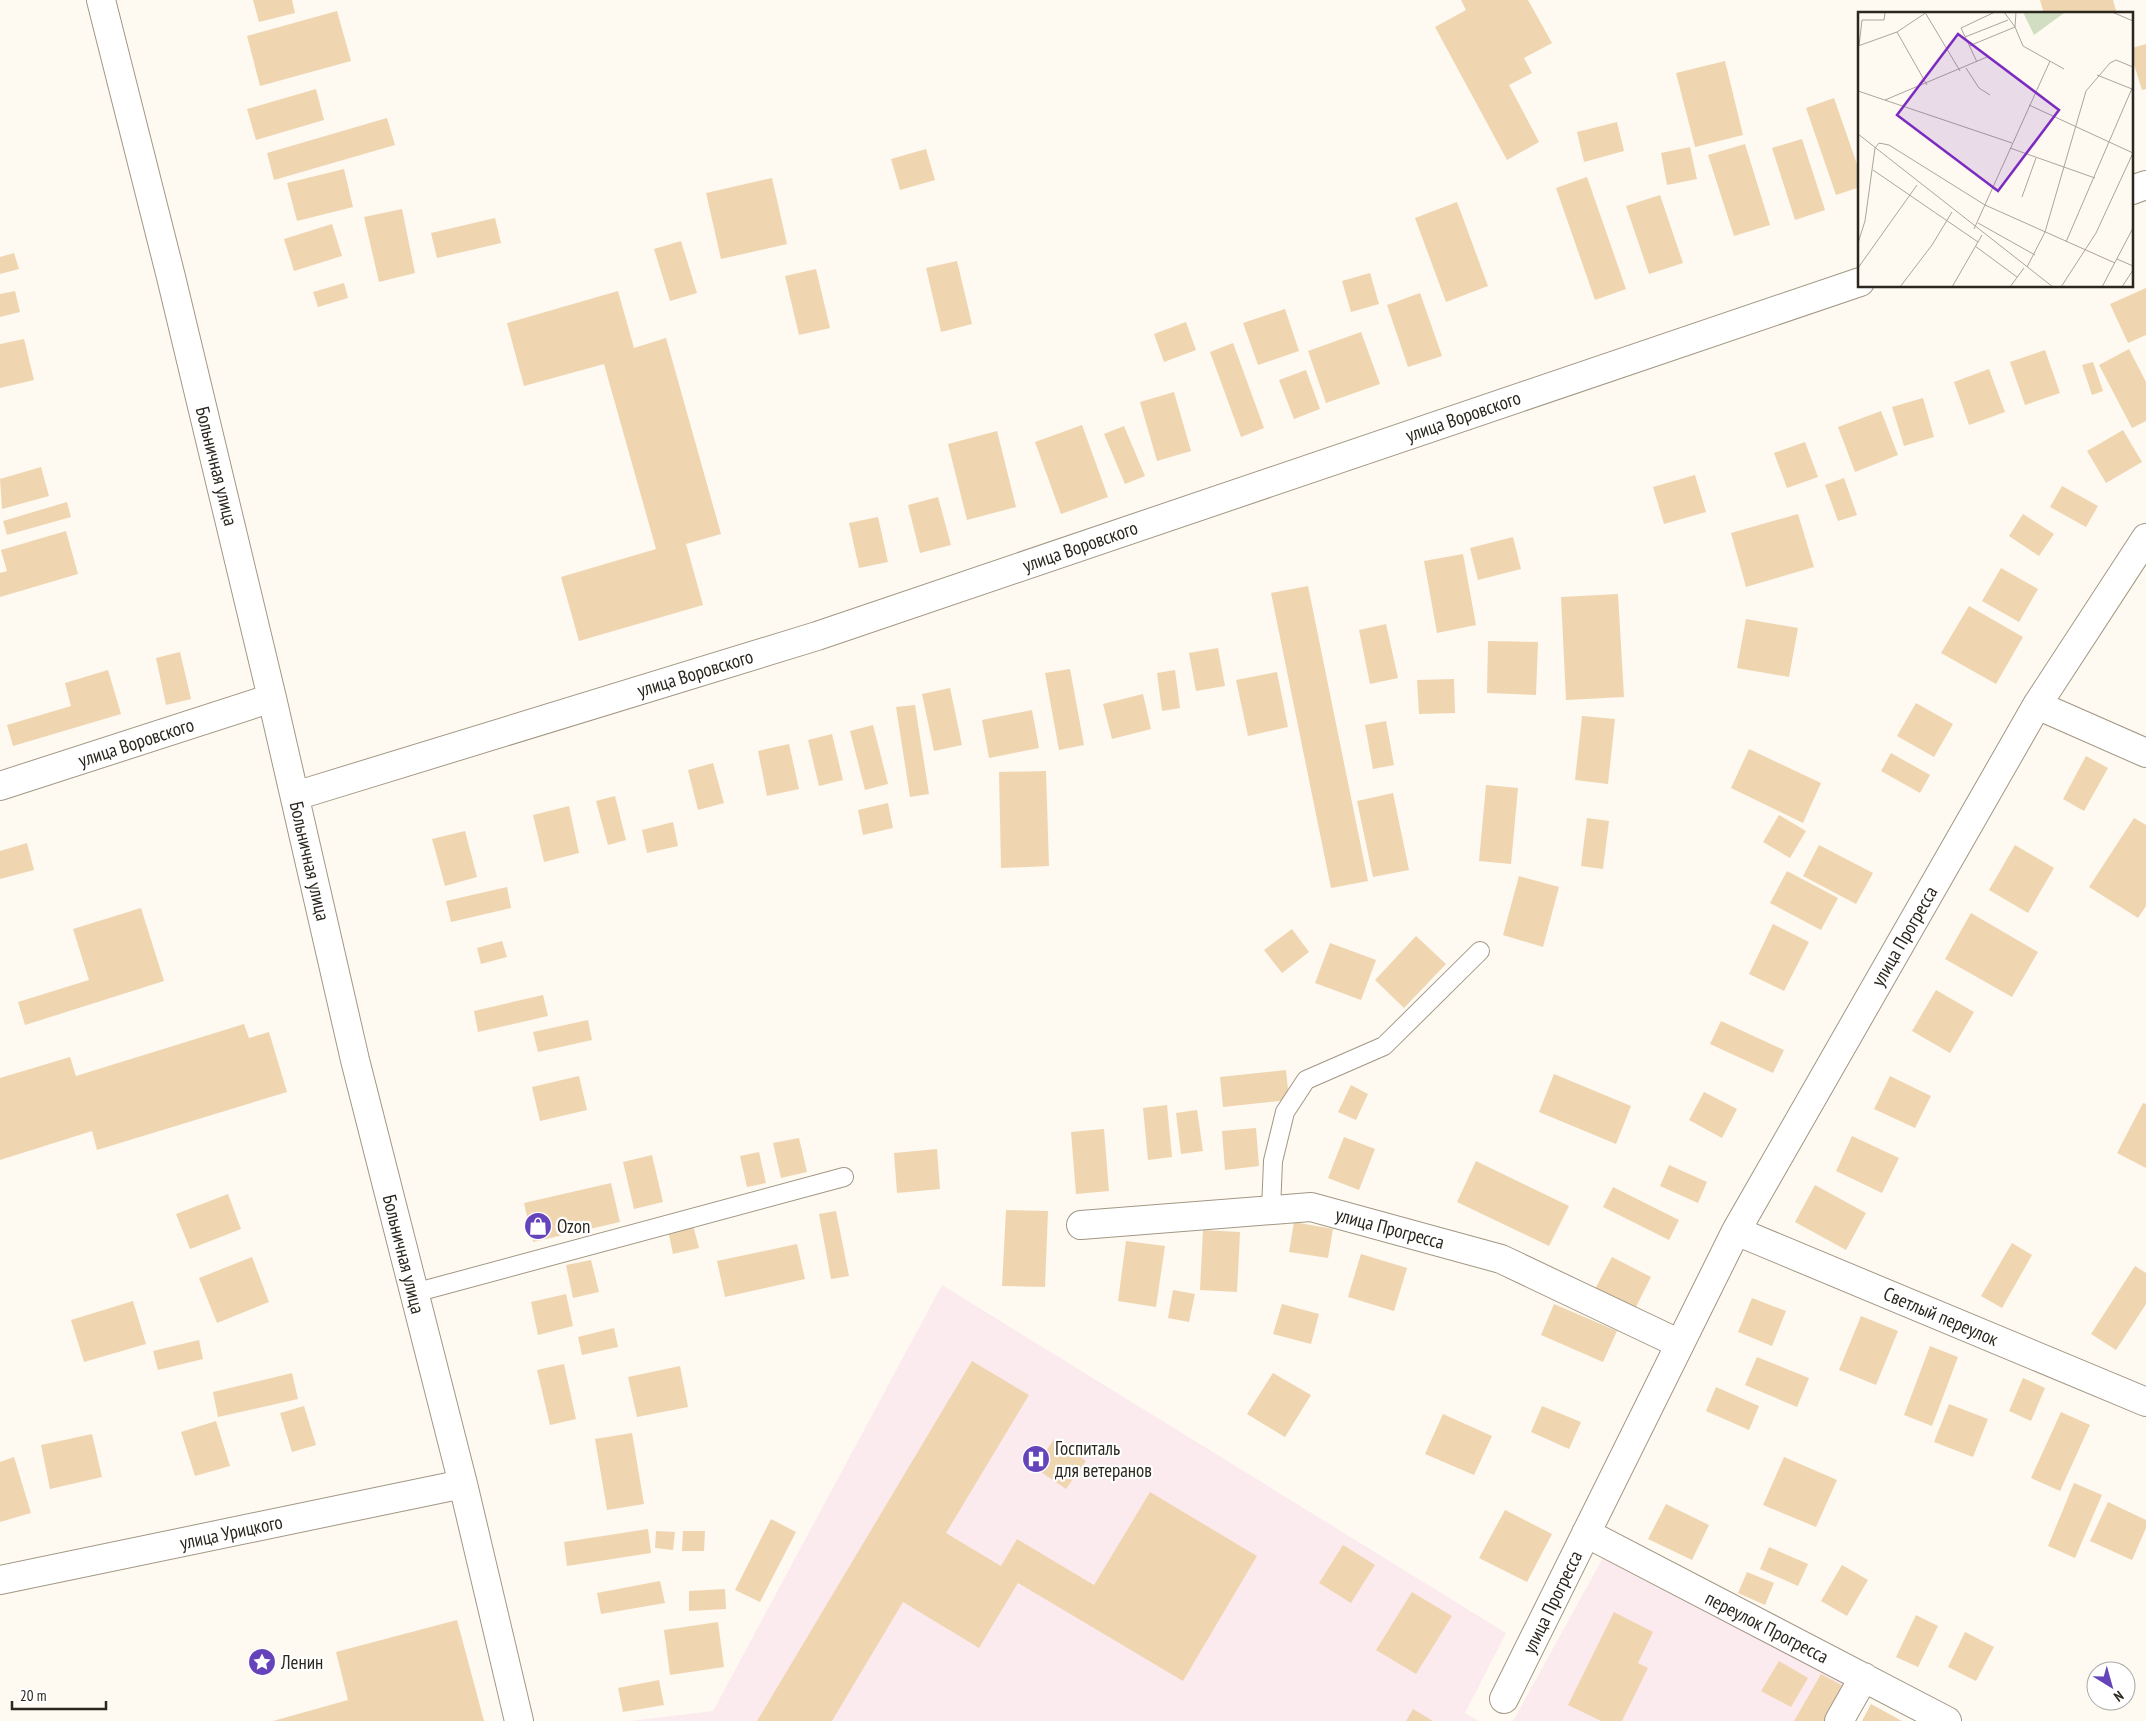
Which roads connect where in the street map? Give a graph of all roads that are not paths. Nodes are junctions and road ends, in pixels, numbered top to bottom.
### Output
1 (101, 0) edge
2 (2146, 185) edge
3 (2134, 189) edge
4 (1858, 283) edge
5 (2146, 538) edge
6 (272, 698) junction
7 (2037, 704) junction
8 (2146, 753) edge
9 (0, 786) edge
10 (295, 796) junction
11 (1480, 951) dead end
12 (844, 1177) dead end
13 (1272, 1210) junction
14 (1081, 1225) dead end
15 (1736, 1231) junction
16 (414, 1293) junction
17 (1680, 1344) junction
18 (2146, 1402) edge
19 (463, 1484) junction
20 (1586, 1533) junction
21 (0, 1580) edge
22 (1864, 1677) junction
23 (1504, 1699) dead end
24 (519, 1721) edge
25 (1838, 1721) edge
26 (1947, 1721) edge

1 - 6 street, Больничная улица
2 - 3 street
4 - 10 street, улица Воровского
5 - 7 street, улица Прогресса
6 - 9 street, улица Воровского
6 - 10 street, Больничная улица
7 - 8 street
7 - 15 street, улица Прогресса
10 - 16 street, Больничная улица
11 - 13 lane
12 - 16 lane
13 - 14 street, улица Прогресса
13 - 17 street, улица Прогресса
15 - 17 street, улица Прогресса
15 - 18 street, Светлый переулок
16 - 19 street, Больничная улица
17 - 20 street, улица Прогресса
19 - 21 street, улица Урицкого
19 - 24 street, Больничная улица
20 - 22 street, переулок Прогресса
20 - 23 street, улица Прогресса
22 - 25 street
22 - 26 street, переулок Прогресса

